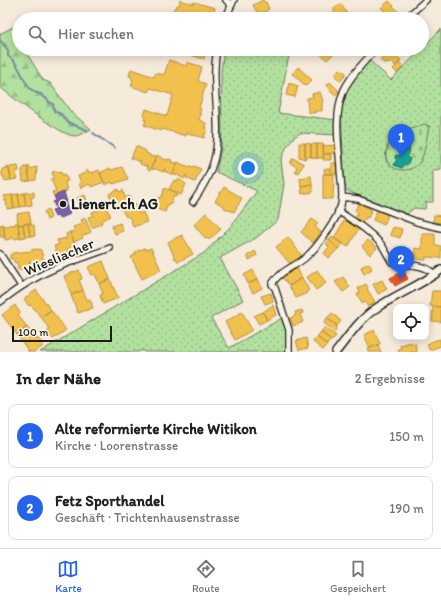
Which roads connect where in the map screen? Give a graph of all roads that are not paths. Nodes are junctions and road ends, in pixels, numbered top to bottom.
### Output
1 (226, 0) edge
2 (426, 0) edge
3 (233, 2) edge
4 (228, 12) edge
5 (413, 12) edge
6 (216, 56) edge
7 (370, 56) edge
8 (342, 197) junction
9 (193, 202) dead end
10 (338, 211) junction
11 (441, 228) edge
12 (110, 248) dead end
13 (0, 254) edge
14 (439, 272) edge
15 (21, 286) junction
16 (0, 302) edge
17 (289, 352) edge
18 (336, 352) edge

1 - 3 street
2 - 5 street
3 - 4 street
6 - 9 street
7 - 8 street
8 - 10 street
8 - 11 street
10 - 14 street
10 - 17 street
12 - 15 street, Wiesliacher
13 - 15 street
14 - 18 street
15 - 16 street, Wiesliacher

